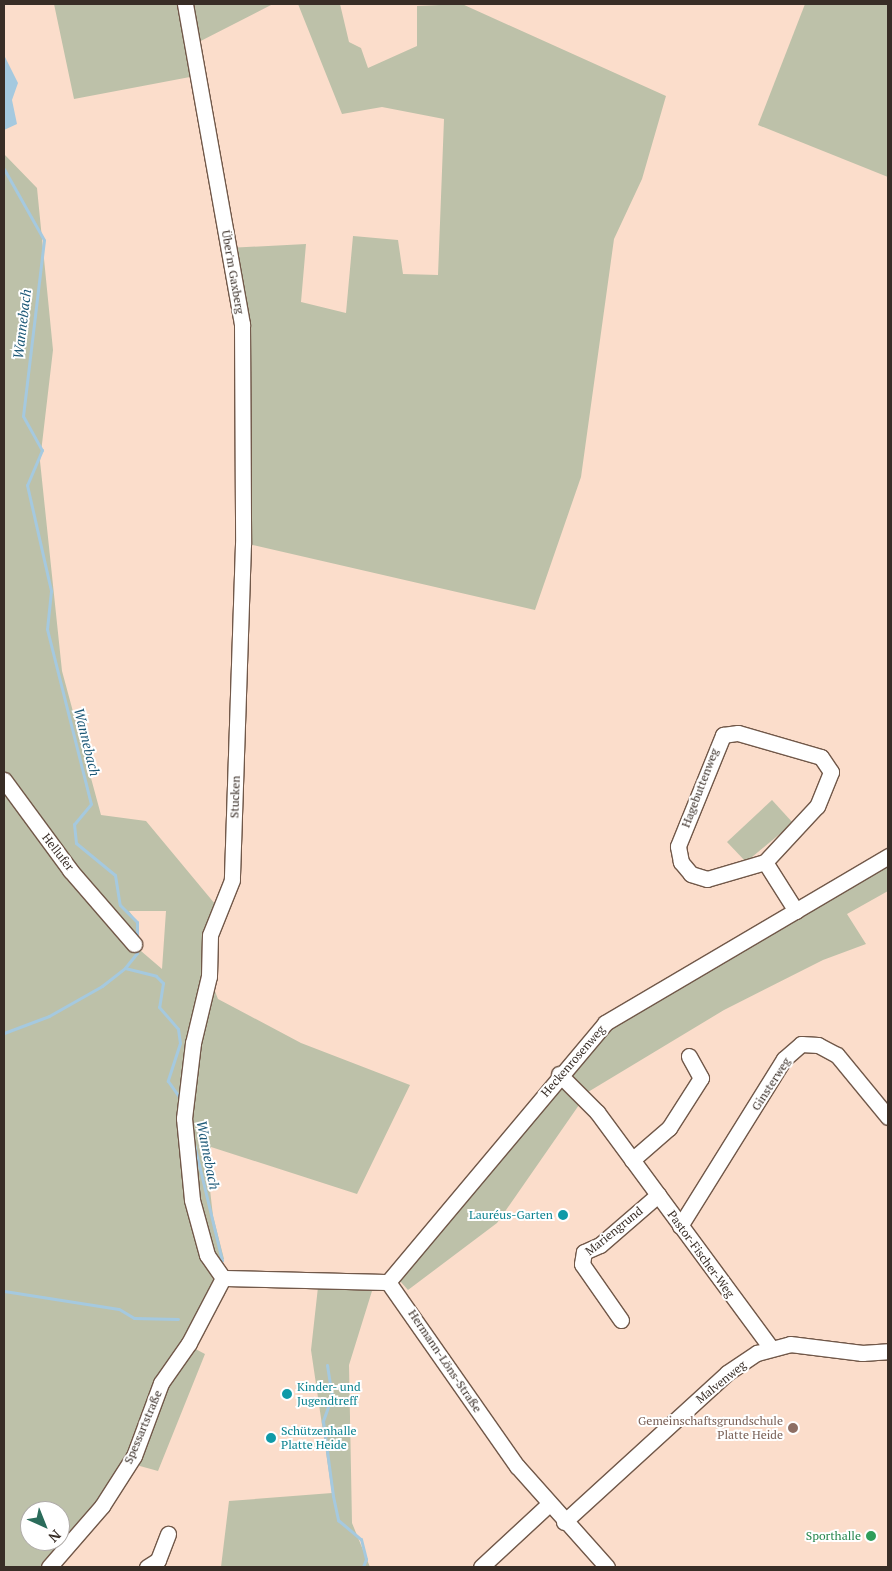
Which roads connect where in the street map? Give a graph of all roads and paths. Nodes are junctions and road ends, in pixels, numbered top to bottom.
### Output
1 (185, 4) edge
2 (243, 544) joint
3 (4, 780) edge
4 (888, 856) edge
5 (765, 862) junction
6 (796, 911) junction
7 (134, 944) dead end
8 (689, 1056) dead end
9 (559, 1074) junction
10 (888, 1117) edge
11 (632, 1160) junction
12 (658, 1195) junction
13 (680, 1226) junction
14 (223, 1278) junction
15 (388, 1282) junction
16 (621, 1320) dead end
17 (770, 1347) junction
18 (888, 1351) edge
19 (549, 1504) junction
20 (564, 1522) junction
21 (168, 1534) dead end
22 (49, 1567) edge
23 (147, 1567) edge
24 (482, 1567) edge
25 (607, 1567) edge

1 - 2 street, Über'm Gaxberg
2 - 14 street, Stucken
3 - 7 street, Hellufer
4 - 6 street, Heckenrosenweg
5 - 5 street, Hagebuttenweg
5 - 6 street
6 - 9 street, Heckenrosenweg
8 - 11 street
9 - 11 street, Pastor-Fischer-Weg
9 - 15 street, Heckenrosenweg
10 - 13 street, Ginsterweg
11 - 12 street, Pastor-Fischer-Weg
12 - 13 street, Pastor-Fischer-Weg
12 - 16 street, Mariengrund
13 - 17 street, Pastor-Fischer-Weg
14 - 15 street
14 - 22 street, Spessartstraße
15 - 19 street, Hermann-Löns-Straße
17 - 18 street, Malvenweg
17 - 20 street, Malvenweg
19 - 20 street, Hermann-Löns-Straße
19 - 24 street
20 - 25 street, Hermann-Löns-Straße
21 - 23 street

